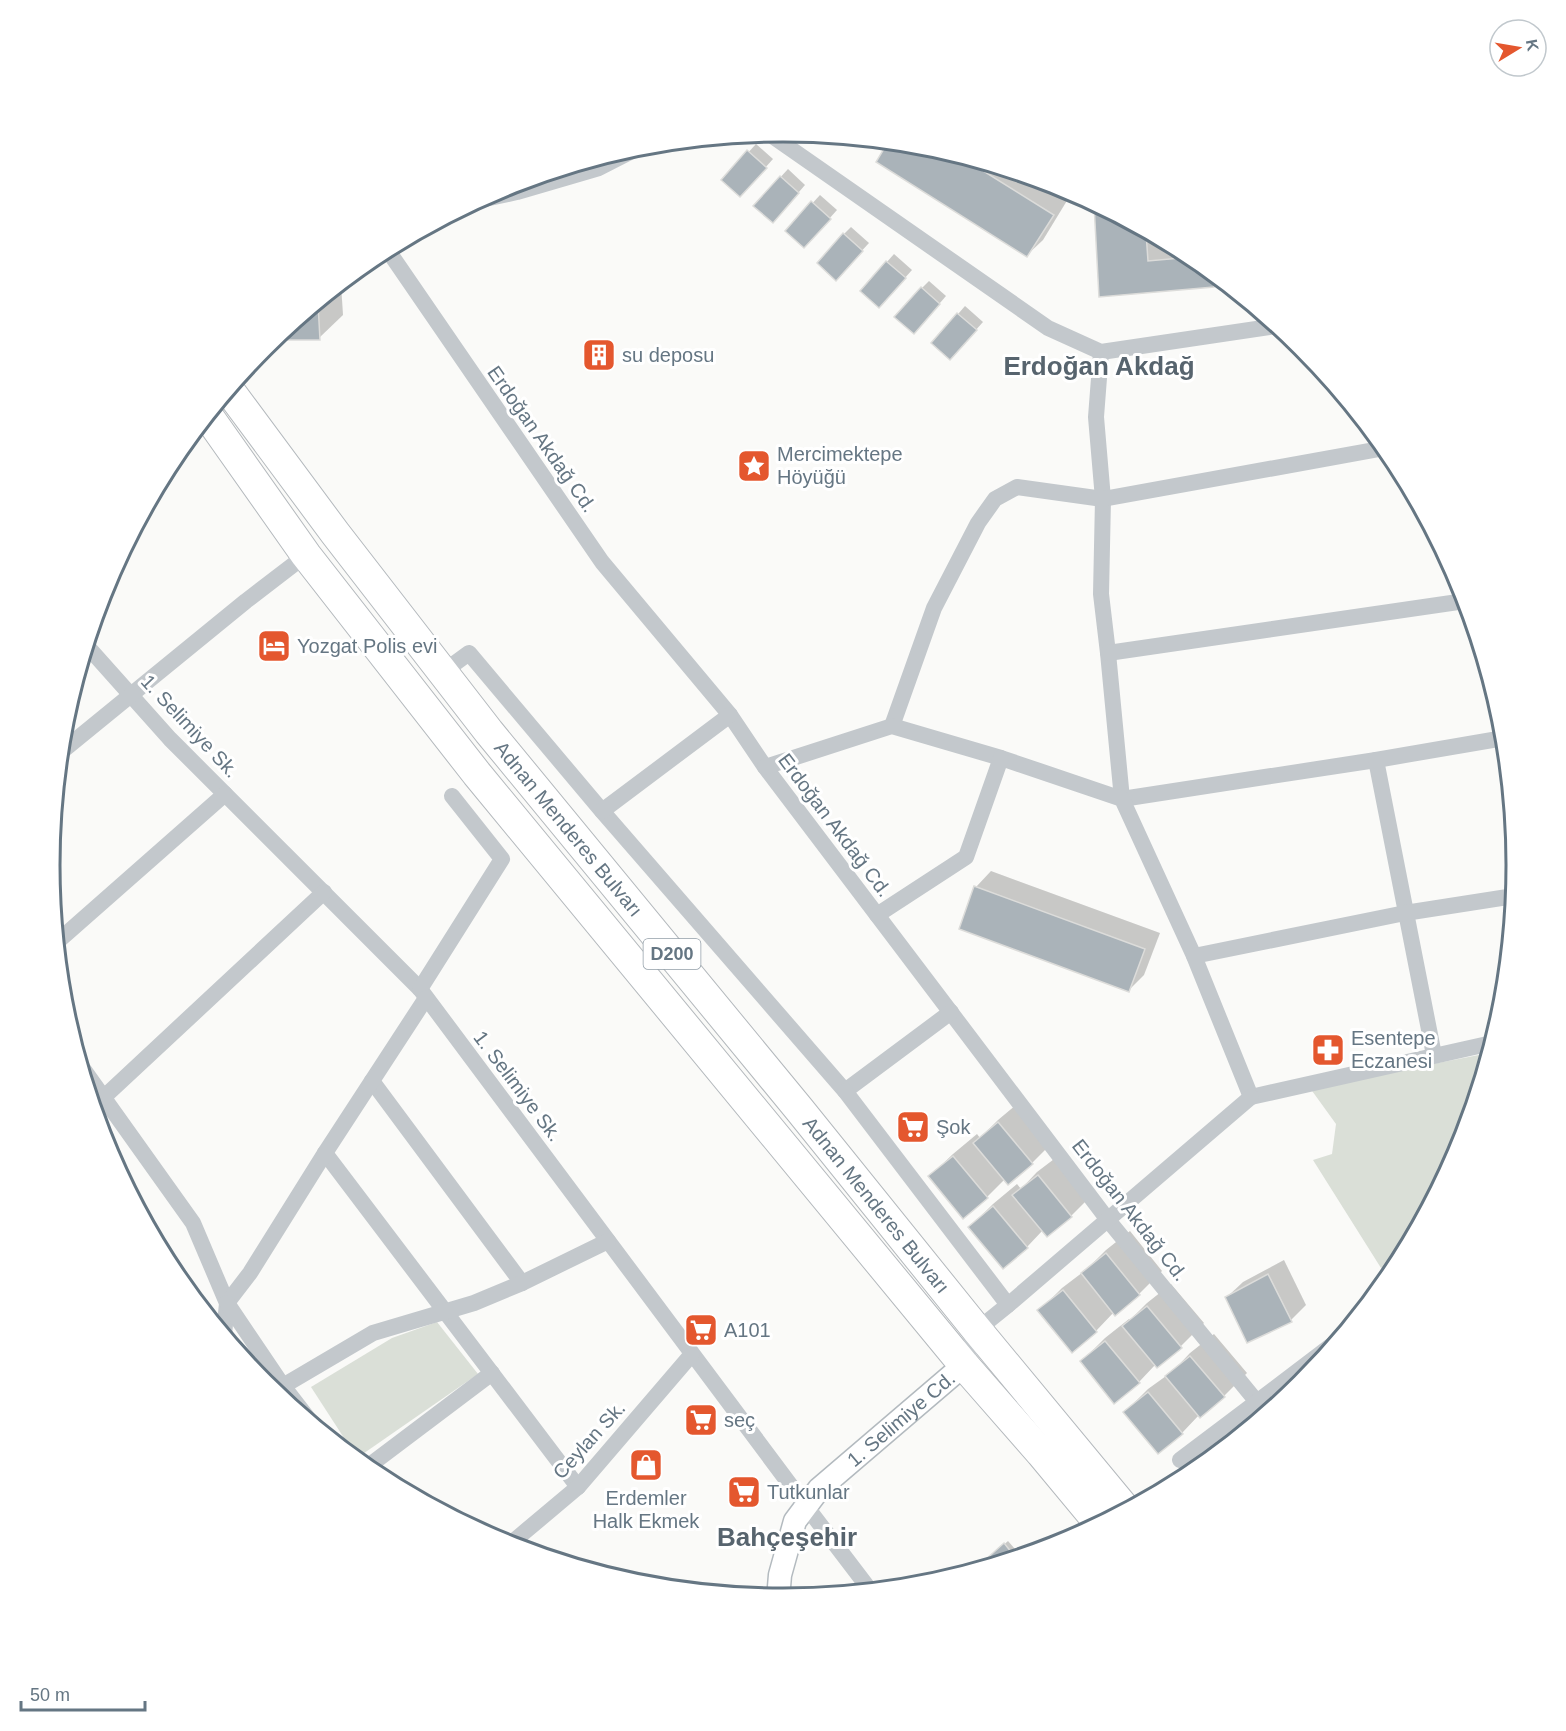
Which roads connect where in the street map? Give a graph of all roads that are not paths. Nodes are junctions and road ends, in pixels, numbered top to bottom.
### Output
1 (780, 142) edge
2 (605, 165) edge
3 (539, 186) edge
4 (392, 257) edge
5 (1266, 328) edge
6 (1101, 352) junction
7 (233, 396) edge
8 (212, 422) edge
9 (1374, 450) edge
10 (1103, 500) junction
11 (306, 555) junction
12 (1456, 602) edge
13 (92, 652) edge
14 (1108, 653) junction
15 (443, 672) junction
16 (131, 695) junction
17 (730, 715) junction
18 (892, 726) junction
19 (1495, 740) edge
20 (71, 744) edge
21 (1001, 758) junction
22 (1376, 760) junction
23 (765, 767) junction
24 (225, 794) junction
25 (452, 796) dead end
26 (1122, 799) junction
27 (602, 811) junction
28 (324, 892) junction
29 (1505, 897) edge
30 (1406, 913) junction
31 (877, 915) junction
32 (64, 936) edge
33 (1194, 956) junction
34 (423, 993) junction
35 (951, 1012) junction
36 (1483, 1045) edge
37 (1434, 1055) junction
38 (372, 1081) junction
39 (94, 1085) edge
40 (845, 1091) junction
41 (1251, 1097) junction
42 (103, 1098) junction
43 (325, 1153) junction
44 (1108, 1220) junction
45 (608, 1241) junction
46 (522, 1283) junction
47 (227, 1303) junction
48 (1008, 1305) junction
49 (446, 1312) junction
50 (225, 1325) edge
51 (977, 1330) junction
52 (692, 1354) junction
53 (964, 1365) junction
54 (492, 1373) junction
55 (283, 1386) junction
56 (287, 1391) edge
57 (1262, 1408) edge
58 (1258, 1410) edge
59 (1180, 1460) dead end
60 (374, 1462) edge
61 (578, 1486) junction
62 (1121, 1504) edge
63 (806, 1506) junction
64 (1095, 1518) edge
65 (518, 1537) edge
66 (865, 1583) edge
67 (779, 1588) edge

1 - 6 street
2 - 3 street
4 - 17 street, Erdoğan Akdağ Cd.
5 - 6 street
6 - 10 street
7 - 15 highway, Adnan Menderes Bulvarı / D200
8 - 11 highway, Adnan Menderes Bulvarı / D200
9 - 10 street
10 - 14 street
10 - 18 street
11 - 16 street
11 - 53 highway, Adnan Menderes Bulvarı / D200
12 - 14 street
13 - 16 street, 1. Selimiye Sk.
14 - 26 street
15 - 27 street
15 - 51 highway, Adnan Menderes Bulvarı / D200
16 - 20 street
16 - 24 street, 1. Selimiye Sk.
17 - 23 street, Erdoğan Akdağ Cd.
17 - 27 street
18 - 21 street
18 - 23 street
19 - 22 street
21 - 26 street
21 - 31 street
22 - 26 street
22 - 30 street
23 - 31 street, Erdoğan Akdağ Cd.
24 - 28 street, 1. Selimiye Sk.
24 - 32 street
25 - 34 street
26 - 33 street
27 - 40 street
28 - 34 street, 1. Selimiye Sk.
28 - 42 street
29 - 30 street
30 - 33 street
30 - 37 street
31 - 35 street, Erdoğan Akdağ Cd.
33 - 41 street
34 - 38 street
34 - 45 street, 1. Selimiye Sk.
35 - 40 street
35 - 44 street, Erdoğan Akdağ Cd.
36 - 37 street
37 - 41 street
38 - 43 street
38 - 46 street
39 - 42 street
40 - 48 street
41 - 44 street
42 - 47 street
43 - 47 street
43 - 49 street
44 - 48 street
44 - 57 street, Erdoğan Akdağ Cd.
45 - 46 street
45 - 52 street, 1. Selimiye Sk.
46 - 49 street
47 - 50 street
47 - 55 street
48 - 51 street
49 - 54 street
49 - 55 street
51 - 53 street
51 - 62 highway, Adnan Menderes Bulvarı / D200
52 - 61 street, Ceylan Sk.
52 - 63 street, 1. Selimiye Sk.
53 - 63 street, 1. Selimiye Cd.
53 - 64 highway, Adnan Menderes Bulvarı / D200
54 - 60 street
54 - 61 street
55 - 56 street
58 - 59 street
61 - 65 street, Ceylan Sk.
63 - 66 street, 1. Selimiye Sk.
63 - 67 street, 1. Selimiye Cd.

